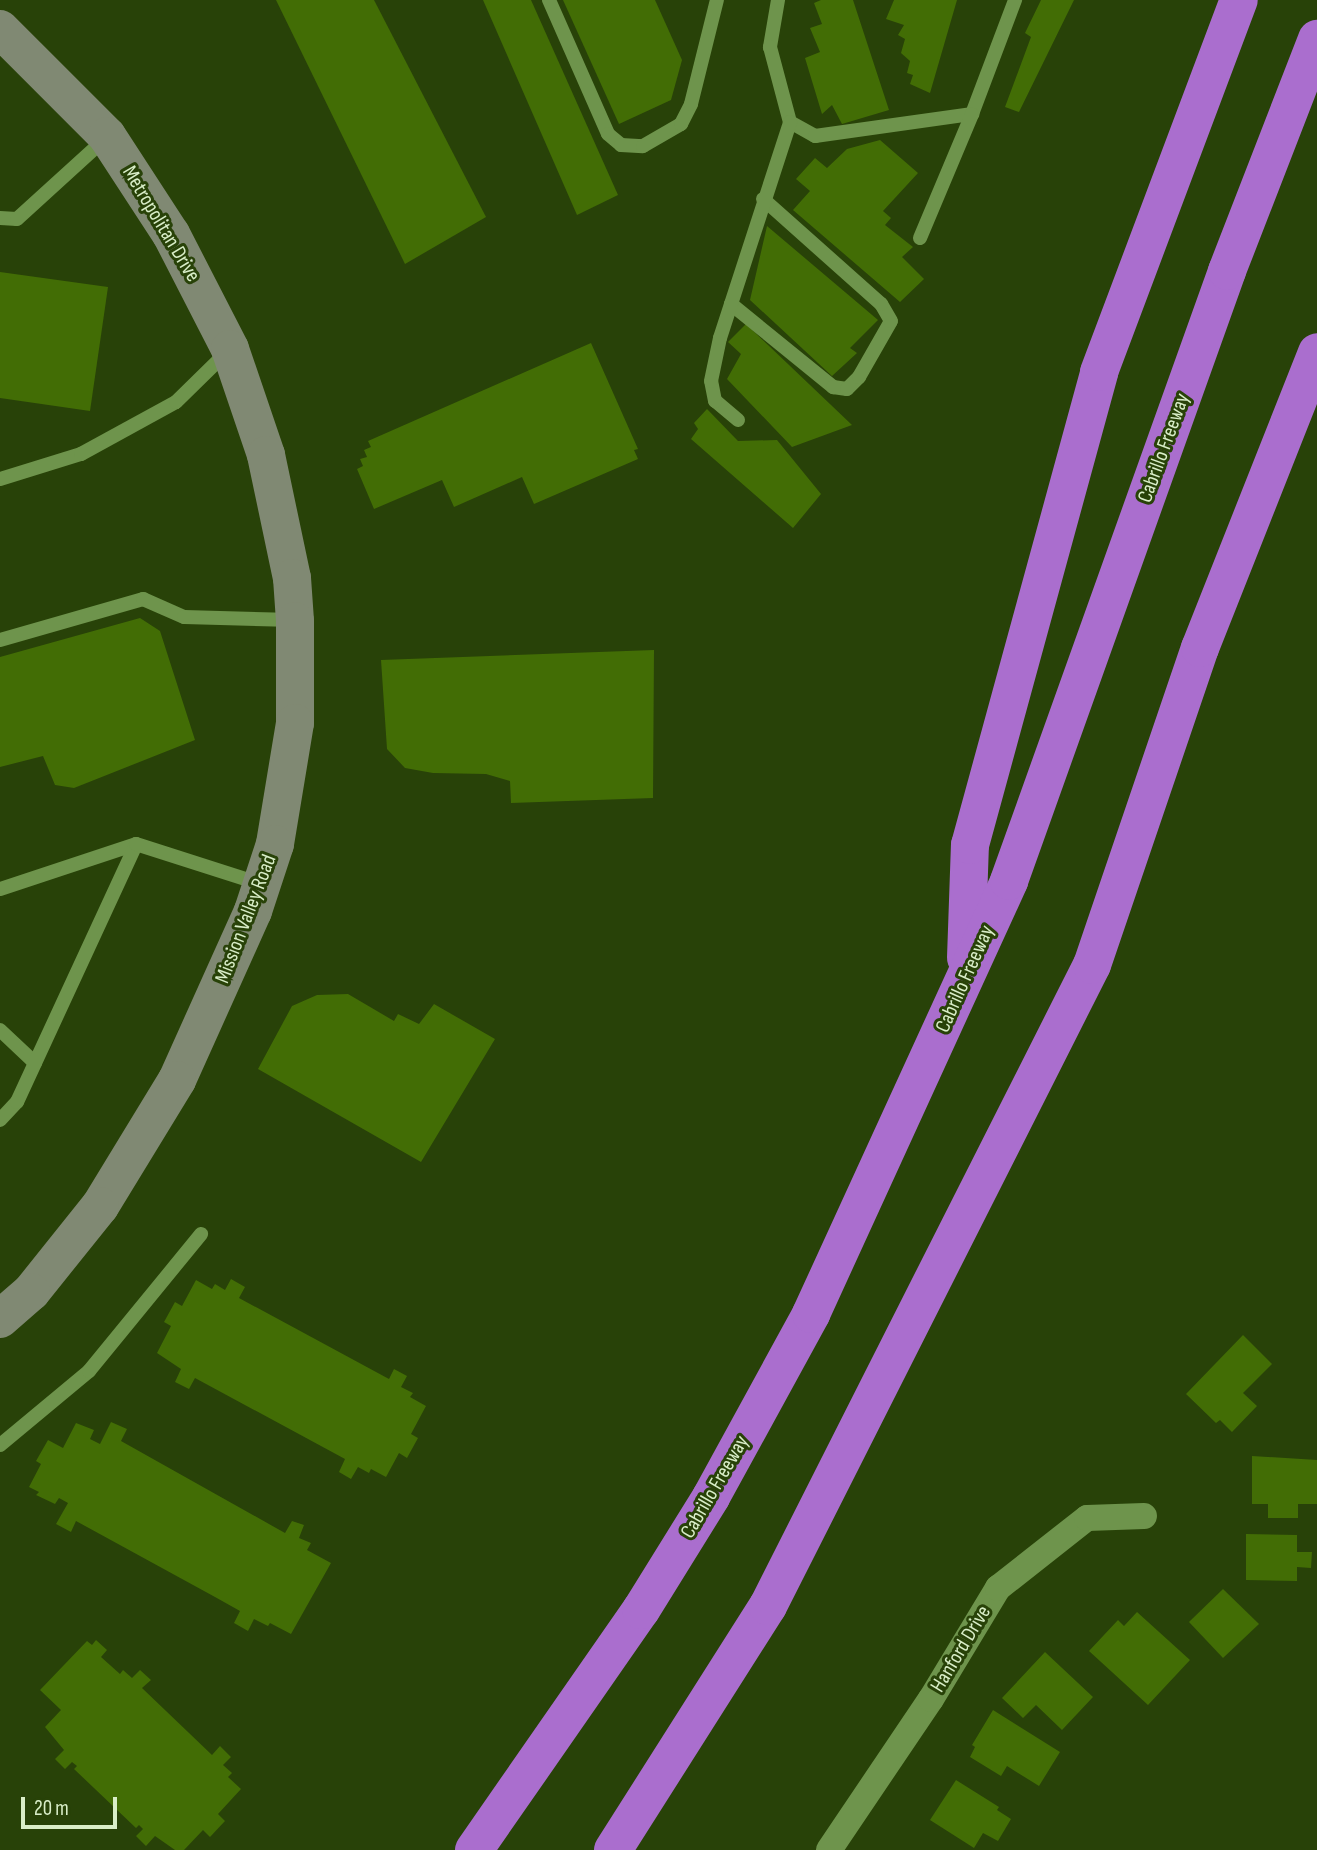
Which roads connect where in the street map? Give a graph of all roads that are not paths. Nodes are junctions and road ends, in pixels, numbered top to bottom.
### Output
1 (549, 0) edge
2 (717, 0) edge
3 (778, 0) edge
4 (1015, 0) edge
5 (1239, 0) edge
6 (0, 29) edge
7 (1317, 39) edge
8 (972, 114) junction
9 (790, 122) junction
10 (107, 136) junction
11 (763, 199) junction
12 (0, 218) edge
13 (920, 238) dead end
14 (731, 304) junction
15 (230, 349) junction
16 (1317, 352) edge
17 (738, 420) dead end
18 (266, 455) joint
19 (0, 479) edge
20 (295, 621) junction
21 (0, 640) edge
22 (136, 845) junction
23 (264, 884) junction
24 (0, 889) edge
25 (965, 981) junction
26 (0, 1030) edge
27 (35, 1063) junction
28 (0, 1120) edge
29 (201, 1234) dead end
30 (0, 1318) edge
31 (1, 1441) edge
32 (1144, 1516) dead end
33 (474, 1850) edge
34 (613, 1850) edge
35 (829, 1850) edge

1 - 2 lane
3 - 9 lane
4 - 8 lane
5 - 25 highway
6 - 10 street, Metropolitan Drive
7 - 25 highway, Cabrillo Freeway
8 - 9 lane
8 - 13 lane
9 - 11 lane
10 - 12 lane
10 - 15 street, Metropolitan Drive
11 - 14 lane
11 - 14 lane
14 - 17 lane
15 - 18 street, Metropolitan Drive
15 - 19 lane
16 - 34 highway
18 - 20 street, Mission Valley Road
20 - 21 lane
20 - 23 street, Mission Valley Road
22 - 23 lane
22 - 24 lane
22 - 27 lane
23 - 30 street, Mission Valley Road
25 - 33 highway, Cabrillo Freeway
26 - 27 lane
27 - 28 lane
29 - 31 lane
32 - 35 street, Hanford Drive

